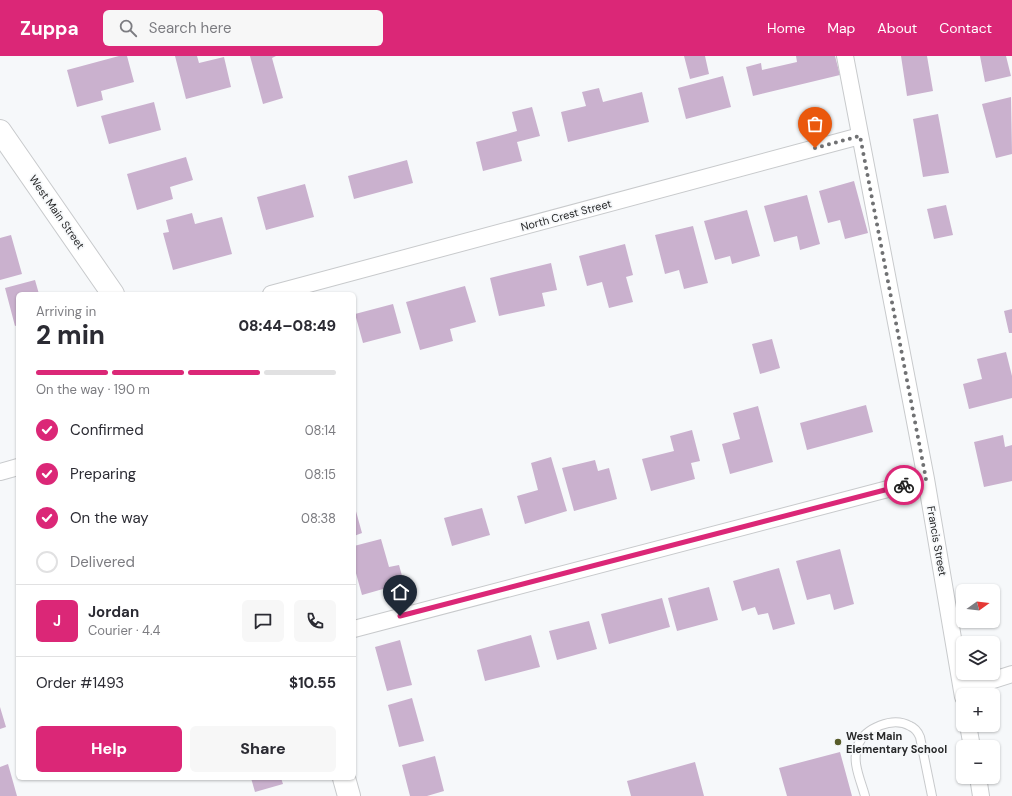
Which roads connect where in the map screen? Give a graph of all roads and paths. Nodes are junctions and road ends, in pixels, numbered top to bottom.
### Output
1 (845, 56) edge
2 (0, 131) edge
3 (860, 136) junction
4 (112, 292) edge
5 (278, 292) edge
6 (16, 468) edge
7 (0, 472) edge
8 (926, 479) junction
9 (356, 628) edge
10 (1012, 674) edge
11 (961, 688) edge
12 (977, 688) edge
13 (345, 780) edge
14 (979, 784) edge
15 (349, 796) edge
16 (865, 796) edge
17 (932, 796) edge
18 (981, 796) edge

1 - 3 street, Francis Street
2 - 4 main road, West Main Street
3 - 5 street, North Crest Street
3 - 8 street, Francis Street
6 - 7 street
8 - 9 street
8 - 11 street, Francis Street
10 - 12 street
13 - 15 main road
14 - 18 street
16 - 17 lane

